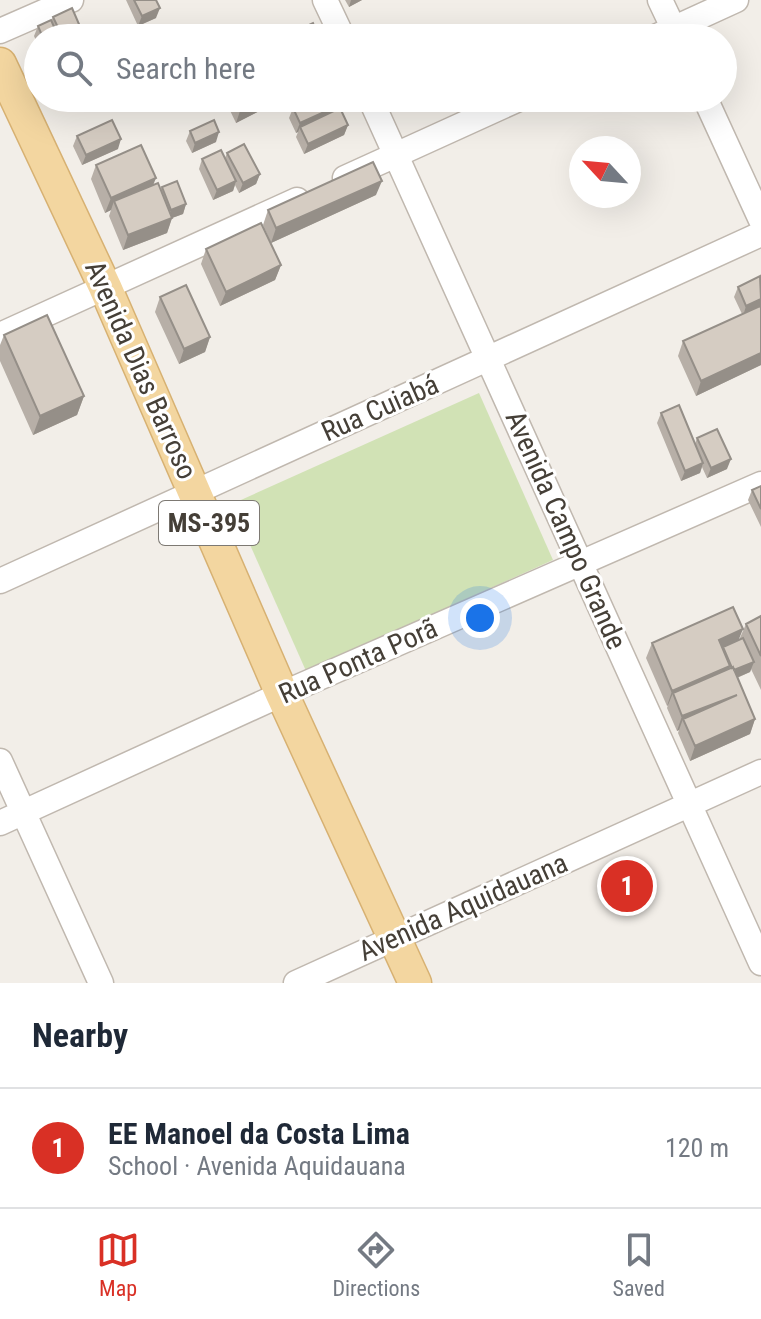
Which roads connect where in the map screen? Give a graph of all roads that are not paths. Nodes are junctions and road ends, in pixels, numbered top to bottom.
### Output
1 (71, 0) edge
2 (325, 0) edge
3 (660, 0) edge
4 (736, 0) edge
5 (336, 24) edge
6 (665, 24) edge
7 (689, 24) edge
8 (0, 31) edge
9 (0, 64) edge
10 (376, 112) edge
11 (490, 112) edge
12 (711, 112) edge
13 (396, 155) junction
14 (761, 220) edge
15 (761, 234) edge
16 (105, 287) junction
17 (0, 335) edge
18 (488, 359) junction
19 (761, 484) edge
20 (195, 491) junction
21 (581, 564) junction
22 (0, 581) edge
23 (282, 694) junction
24 (0, 761) edge
25 (761, 772) edge
26 (690, 804) junction
27 (24, 812) junction
28 (0, 823) edge
29 (395, 937) junction
30 (761, 963) edge
31 (101, 983) edge
32 (296, 983) edge
33 (415, 983) edge

1 - 8 street
2 - 5 street
3 - 6 street
4 - 7 street
9 - 16 main road, Avenida Dias Barroso / MS-395
10 - 13 street, Avenida Campo Grande
11 - 13 street
12 - 14 street
13 - 16 street
13 - 18 street, Avenida Campo Grande
15 - 18 street, Rua Cuiabá
16 - 17 street
16 - 20 main road, Avenida Dias Barroso / MS-395
18 - 20 street, Rua Cuiabá
18 - 21 street, Avenida Campo Grande
19 - 21 street, Rua Ponta Porã
20 - 22 street, Rua Cuiabá
20 - 23 main road, Avenida Dias Barroso / MS-395
21 - 23 street, Rua Ponta Porã
21 - 26 street, Avenida Campo Grande
23 - 27 street, Rua Ponta Porã
23 - 29 main road, Avenida Dias Barroso / MS-395
24 - 27 street
25 - 26 street, Avenida Aquidauana
26 - 29 street, Avenida Aquidauana
26 - 30 street, Avenida Campo Grande
27 - 28 street, Rua Ponta Porã
27 - 31 street
29 - 32 street, Avenida Aquidauana
29 - 33 main road, Avenida Dias Barroso / MS-395

